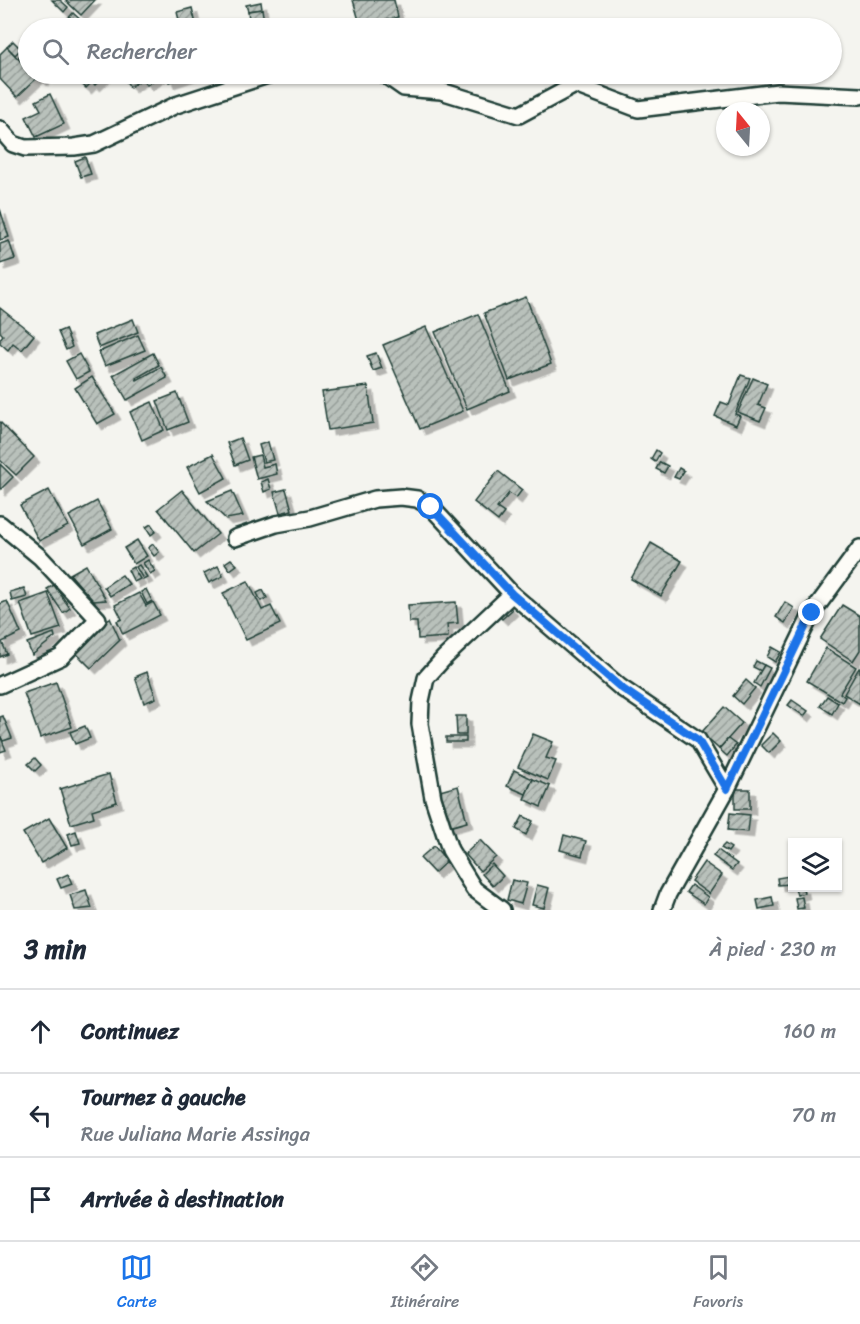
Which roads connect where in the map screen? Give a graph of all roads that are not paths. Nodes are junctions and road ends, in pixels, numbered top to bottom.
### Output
1 (240, 84) edge
2 (398, 84) edge
3 (860, 96) edge
4 (0, 129) edge
5 (0, 524) edge
6 (236, 538) dead end
7 (860, 548) edge
8 (512, 594) junction
9 (0, 685) edge
10 (727, 789) junction
11 (502, 910) edge
12 (662, 910) edge

1 - 4 street
2 - 3 street
5 - 9 street
6 - 8 street
7 - 10 street
8 - 10 street
8 - 11 street
10 - 12 street

